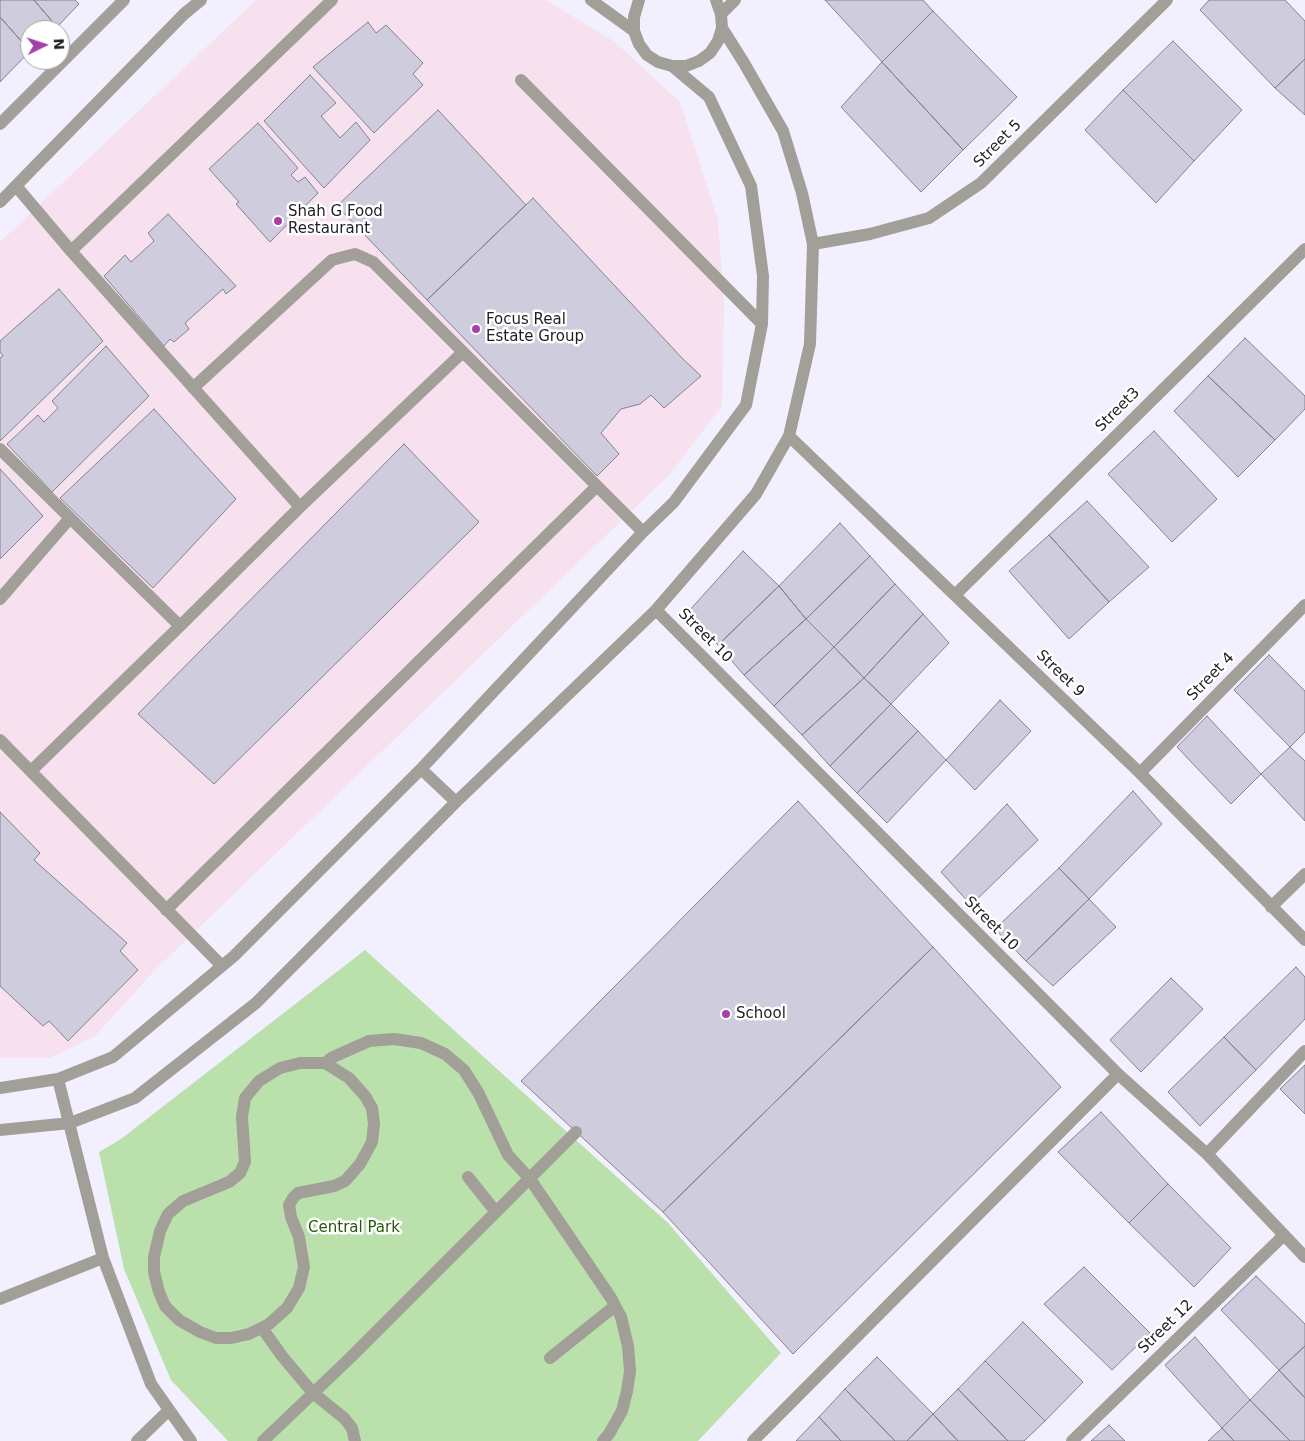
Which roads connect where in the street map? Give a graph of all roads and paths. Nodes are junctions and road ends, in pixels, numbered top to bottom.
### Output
1 (124, 0) edge
2 (201, 0) edge
3 (332, 0) edge
4 (592, 0) edge
5 (640, 0) edge
6 (716, 0) edge
7 (735, 0) edge
8 (1167, 0) edge
9 (721, 14) junction
10 (722, 28) junction
11 (634, 31) junction
12 (672, 66) junction
13 (521, 80) dead end
14 (0, 124) edge
15 (16, 186) junction
16 (0, 202) edge
17 (813, 244) junction
18 (1305, 249) edge
19 (71, 251) junction
20 (762, 324) junction
21 (462, 352) junction
22 (193, 388) junction
23 (789, 436) junction
24 (0, 449) edge
25 (597, 486) junction
26 (300, 507) junction
27 (70, 518) junction
28 (643, 532) junction
29 (955, 595) junction
30 (0, 599) edge
31 (1305, 604) edge
32 (656, 610) junction
33 (180, 626) junction
34 (0, 740) edge
35 (421, 769) junction
36 (30, 771) junction
37 (1140, 773) junction
38 (456, 802) junction
39 (1305, 874) edge
40 (1271, 907) junction
41 (166, 910) junction
42 (1305, 940) edge
43 (222, 966) junction
44 (1305, 1051) edge
45 (324, 1063) junction
46 (1118, 1074) junction
47 (58, 1080) junction
48 (0, 1088) edge
49 (70, 1123) junction
50 (0, 1130) edge
51 (576, 1132) dead end
52 (1207, 1154) junction
53 (468, 1177) dead end
54 (530, 1179) junction
55 (496, 1212) junction
56 (1283, 1236) junction
57 (1305, 1257) edge
58 (103, 1258) junction
59 (0, 1299) edge
60 (615, 1306) junction
61 (262, 1328) junction
62 (550, 1358) dead end
63 (313, 1393) junction
64 (169, 1410) junction
65 (138, 1441) edge
66 (191, 1441) edge
67 (263, 1441) edge
68 (355, 1441) edge
69 (603, 1441) edge
70 (753, 1441) edge
71 (1072, 1441) edge

1 - 14 street
2 - 15 street
3 - 19 street
4 - 11 street
5 - 11 street
6 - 9 street
7 - 9 street
8 - 17 street, Street 5
9 - 10 street
10 - 12 street
10 - 17 street
11 - 12 street
12 - 20 street
13 - 20 street
15 - 16 street
15 - 19 street
17 - 23 street
18 - 29 street, Street3
19 - 22 street
20 - 28 street
21 - 22 street
21 - 25 street
21 - 26 street
22 - 26 street
23 - 29 street, Street 9
23 - 32 street
24 - 27 street
25 - 28 street
25 - 41 street
26 - 33 street
27 - 30 street
27 - 33 street
28 - 35 street
29 - 37 street, Street 9
31 - 37 street, Street 4
32 - 38 street
32 - 46 street, Street 10
33 - 36 street
34 - 36 street
35 - 38 street
35 - 43 street
36 - 41 street
37 - 40 street, Street 9
38 - 49 street
39 - 40 street
40 - 42 street, Street 9
41 - 43 street
43 - 47 street
44 - 52 street
45 - 54 street
45 - 61 street
45 - 61 street
46 - 52 street, Street 10
46 - 70 street
47 - 48 street
47 - 49 street
49 - 50 street
49 - 58 street
51 - 54 street
52 - 56 street, Street 10
53 - 55 street
54 - 55 street
54 - 60 street
55 - 63 street
56 - 57 street, Street 10
56 - 71 street, Street 12
58 - 59 street
58 - 64 street
60 - 62 street
60 - 69 street
61 - 63 street
63 - 67 street
63 - 68 street
64 - 65 street
64 - 66 street

